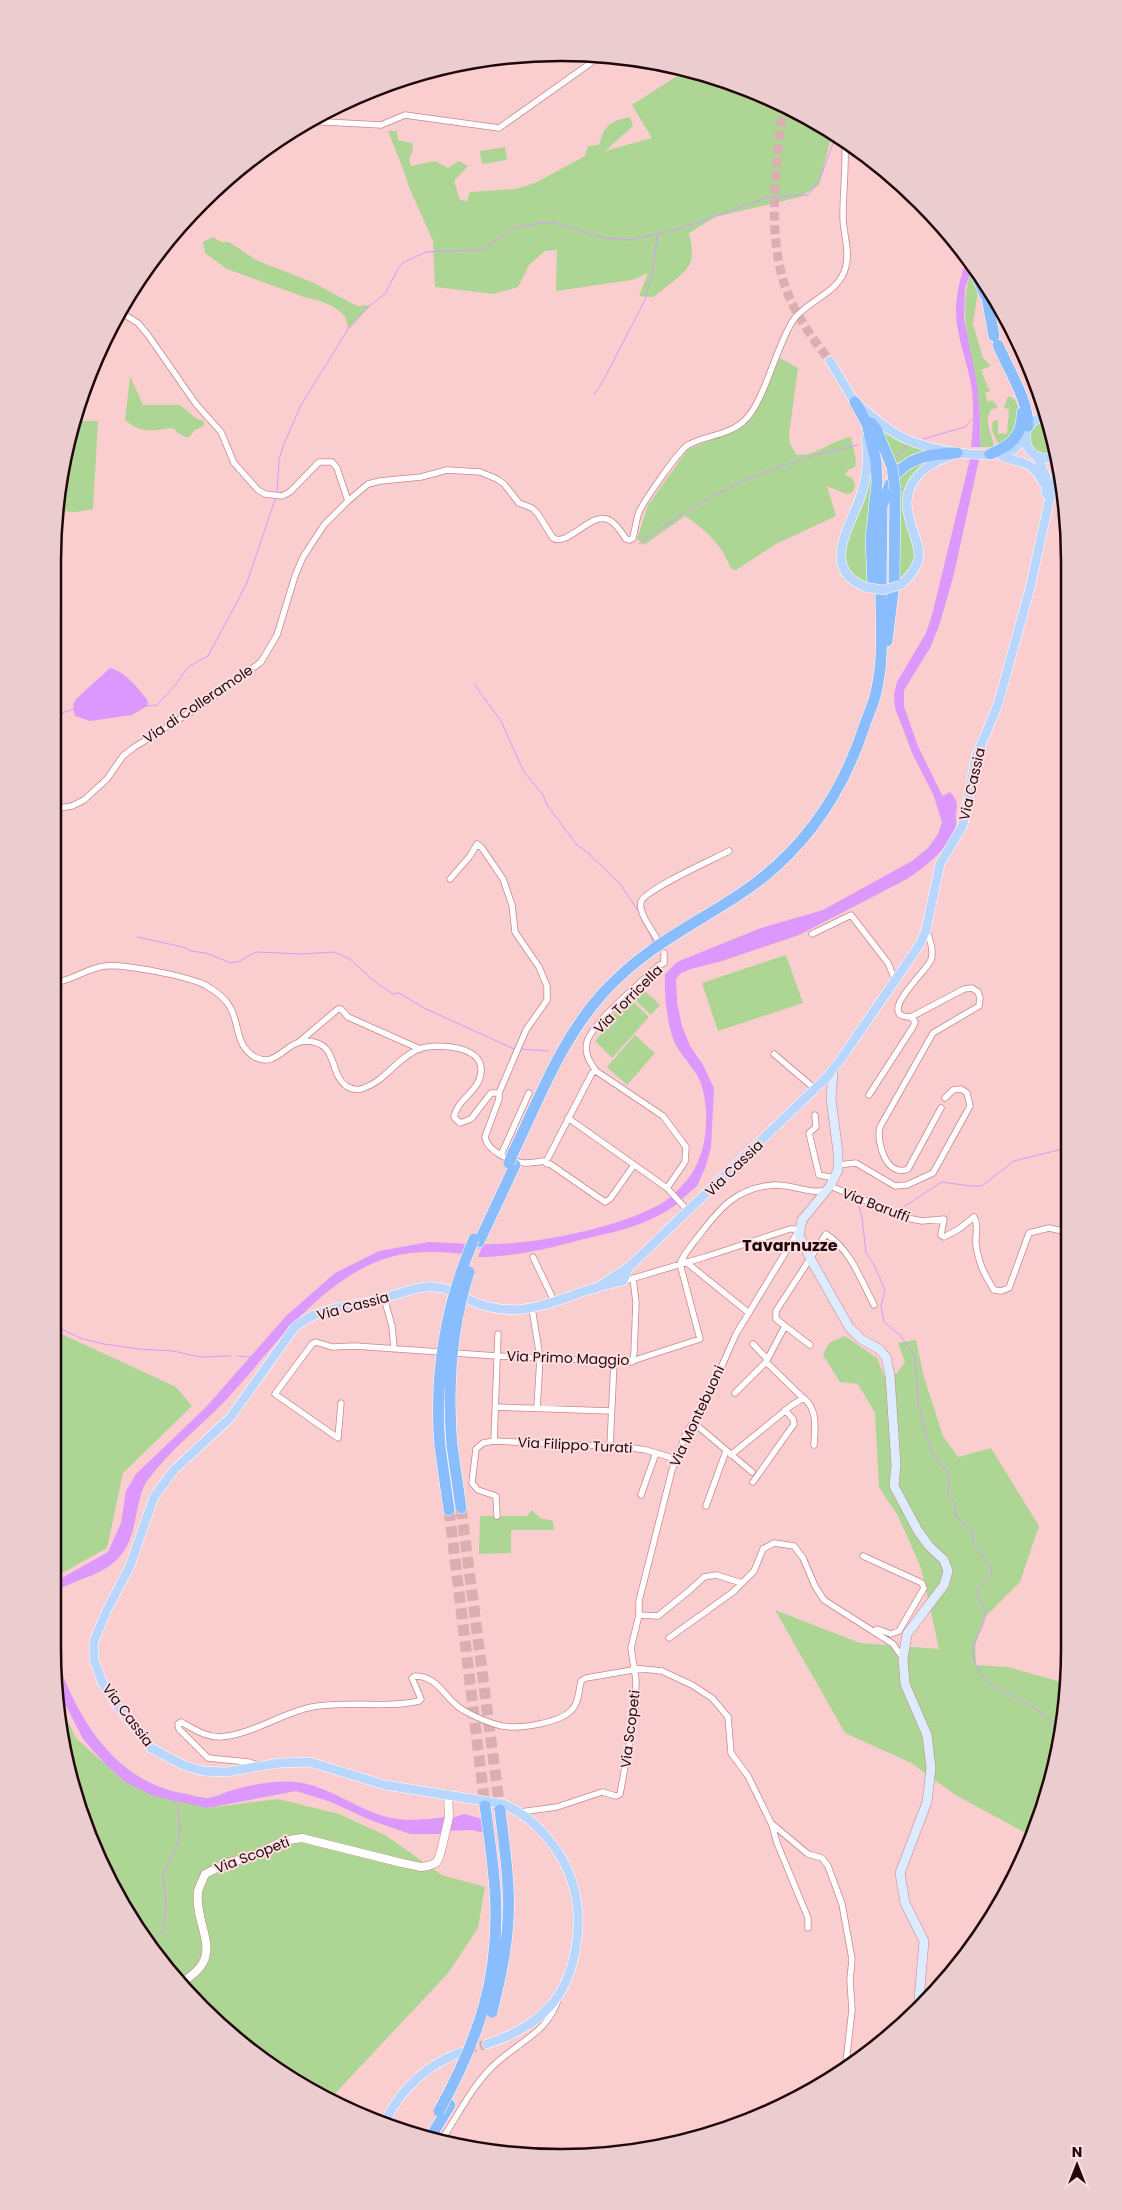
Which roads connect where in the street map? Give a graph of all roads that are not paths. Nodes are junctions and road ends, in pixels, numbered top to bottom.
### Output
1 (592, 62) edge
2 (323, 122) edge
3 (845, 150) edge
4 (987, 299) edge
5 (126, 315) edge
6 (830, 361) tunnel mouth
7 (1015, 384) junction
8 (855, 402) junction
9 (1040, 418) edge
10 (1027, 432) junction
11 (957, 454) junction
12 (990, 454) junction
13 (1002, 456) junction
14 (1036, 456) junction
15 (1049, 457) edge
16 (894, 470) junction
17 (1054, 484) edge
18 (1046, 492) junction
19 (348, 501) junction
20 (1044, 522) junction
21 (883, 588) junction
22 (61, 808) edge
23 (728, 851) dead end
24 (450, 879) dead end
25 (926, 930) junction
26 (812, 934) dead end
27 (658, 941) dead end
28 (664, 953) dead end
29 (896, 980) junction
30 (61, 981) edge
31 (911, 1017) junction
32 (300, 1042) junction
33 (420, 1049) junction
34 (774, 1054) dead end
35 (833, 1070) junction
36 (596, 1071) junction
37 (820, 1083) junction
38 (499, 1093) junction
39 (529, 1093) dead end
40 (869, 1095) dead end
41 (831, 1096) junction
42 (946, 1098) dead end
43 (941, 1108) dead end
44 (815, 1115) dead end
45 (568, 1118) junction
46 (511, 1159) junction
47 (547, 1161) junction
48 (634, 1165) junction
49 (838, 1165) junction
50 (831, 1184) junction
51 (669, 1190) junction
52 (815, 1192) junction
53 (817, 1203) junction
54 (685, 1208) junction
55 (799, 1229) junction
56 (1061, 1231) edge
57 (477, 1241) junction
58 (533, 1257) dead end
59 (810, 1258) junction
60 (683, 1263) junction
61 (625, 1278) junction
62 (451, 1291) dead end
63 (384, 1298) junction
64 (466, 1299) dead end
65 (555, 1303) junction
66 (874, 1305) dead end
67 (532, 1308) junction
68 (749, 1313) junction
69 (785, 1326) junction
70 (498, 1334) dead end
71 (753, 1344) dead end
72 (810, 1345) dead end
73 (394, 1349) junction
74 (497, 1356) junction
75 (540, 1358) junction
76 (766, 1360) junction
77 (614, 1361) junction
78 (632, 1362) junction
79 (735, 1393) dead end
80 (801, 1396) dead end
81 (341, 1403) dead end
82 (496, 1407) junction
83 (536, 1408) junction
84 (785, 1410) junction
85 (611, 1411) junction
86 (694, 1423) junction
87 (494, 1441) junction
88 (814, 1446) dead end
89 (610, 1447) junction
90 (656, 1453) junction
91 (729, 1453) junction
92 (676, 1459) junction
93 (752, 1472) dead end
94 (753, 1482) dead end
95 (641, 1495) dead end
96 (706, 1506) dead end
97 (461, 1508) tunnel mouth
98 (449, 1510) tunnel mouth
99 (497, 1516) dead end
100 (863, 1556) dead end
101 (742, 1583) junction
102 (918, 1610) junction
103 (639, 1615) junction
104 (874, 1632) junction
105 (669, 1638) dead end
106 (898, 1642) junction
107 (633, 1669) junction
108 (636, 1680) joint
109 (262, 1767) junction
110 (448, 1794) junction
111 (485, 1806) tunnel mouth
112 (500, 1810) tunnel mouth
113 (520, 1812) junction
114 (771, 1823) junction
115 (808, 1928) dead end
116 (185, 1979) edge
117 (560, 1992) junction
118 (919, 1997) edge
119 (487, 2044) tunnel mouth
120 (467, 2050) tunnel mouth
121 (846, 2059) edge
122 (387, 2117) edge
123 (427, 2131) edge
124 (433, 2132) edge
125 (445, 2135) edge

1 - 2 street
3 - 19 street, Via di Colleramole
4 - 7 highway
5 - 19 street
6 - 8 main road
7 - 10 highway
7 - 12 highway
8 - 11 main road
8 - 16 highway
8 - 21 highway
8 - 21 main road
9 - 10 main road
10 - 12 main road
10 - 14 main road, Via Cassia
11 - 12 main road
11 - 16 highway
11 - 21 main road
12 - 13 main road
13 - 14 main road
13 - 18 main road
14 - 15 main road
14 - 18 main road, Via Cassia
16 - 21 highway, bridge
17 - 20 main road, Via Cassia
18 - 20 main road, Via Cassia
19 - 22 street, Via di Colleramole
20 - 25 main road, Via Cassia
21 - 46 highway
23 - 27 street
24 - 38 street
25 - 29 main road, Via Cassia
25 - 31 street
26 - 29 street
28 - 36 street, Via Torricella
29 - 35 main road, Via Cassia
30 - 32 street
31 - 40 street
31 - 43 street
32 - 33 street
32 - 33 street
33 - 38 street
34 - 37 street
35 - 37 main road, Via Cassia
35 - 41 main road
36 - 45 street
36 - 51 street
37 - 41 main road
37 - 54 main road, Via Cassia
38 - 46 street
39 - 46 street
41 - 49 main road
42 - 49 street
44 - 50 street
45 - 47 street
45 - 48 street
46 - 47 street
46 - 57 highway
47 - 48 street
48 - 51 street
49 - 50 main road
50 - 52 street
50 - 53 main road, Via Montebuoni
50 - 56 street, Via Baruffi
51 - 54 street
52 - 53 street
52 - 60 street
53 - 55 main road, Via Montebuoni
54 - 61 main road, Via Cassia
55 - 59 main road
55 - 60 street
55 - 68 street, Via Montebuoni
57 - 97 highway, bridge
57 - 98 highway, bridge
58 - 65 street
59 - 66 street
59 - 69 street
59 - 102 main road
60 - 61 street
60 - 68 street
60 - 78 street, Via Primo Maggio
61 - 65 main road
61 - 78 street
62 - 63 main road, Via Cassia
63 - 73 street
63 - 109 main road, Via Cassia
64 - 67 main road
65 - 67 main road
67 - 75 street
68 - 86 street, Via Montebuoni
69 - 72 street
69 - 76 street
70 - 74 street
71 - 76 street
73 - 74 street, Via Primo Maggio
73 - 81 street, Via Primo Maggio
74 - 75 street, Via Primo Maggio
74 - 82 street
75 - 77 street, Via Primo Maggio
75 - 83 street
76 - 79 street
76 - 80 street
77 - 78 street, Via Primo Maggio
77 - 85 street
82 - 83 street
82 - 87 street
83 - 85 street
84 - 88 street
84 - 91 street
84 - 94 street
85 - 89 street
86 - 91 street
86 - 92 street, Via Montebuoni
87 - 89 street, Via Filippo Turati
87 - 99 street
89 - 90 street, Via Filippo Turati
90 - 92 street, Via Filippo Turati
90 - 95 street
91 - 93 street
91 - 96 street
92 - 103 street, Via Montebuoni
100 - 102 street
101 - 103 street
101 - 104 street
101 - 105 street
102 - 104 street
102 - 106 main road
103 - 107 street, Via Montebuoni
104 - 106 street
106 - 118 main road
107 - 108 street, Via Montebuoni
107 - 109 street
107 - 114 street
108 - 113 street, Via Scopeti
109 - 110 main road, Via Cassia
110 - 113 main road, Via Cassia
110 - 116 street, Via Scopeti
111 - 123 highway, bridge
112 - 124 highway, bridge
113 - 117 main road, Via Cassia
114 - 115 street
114 - 121 street
117 - 119 main road, Via Cassia
117 - 125 street
120 - 122 main road

